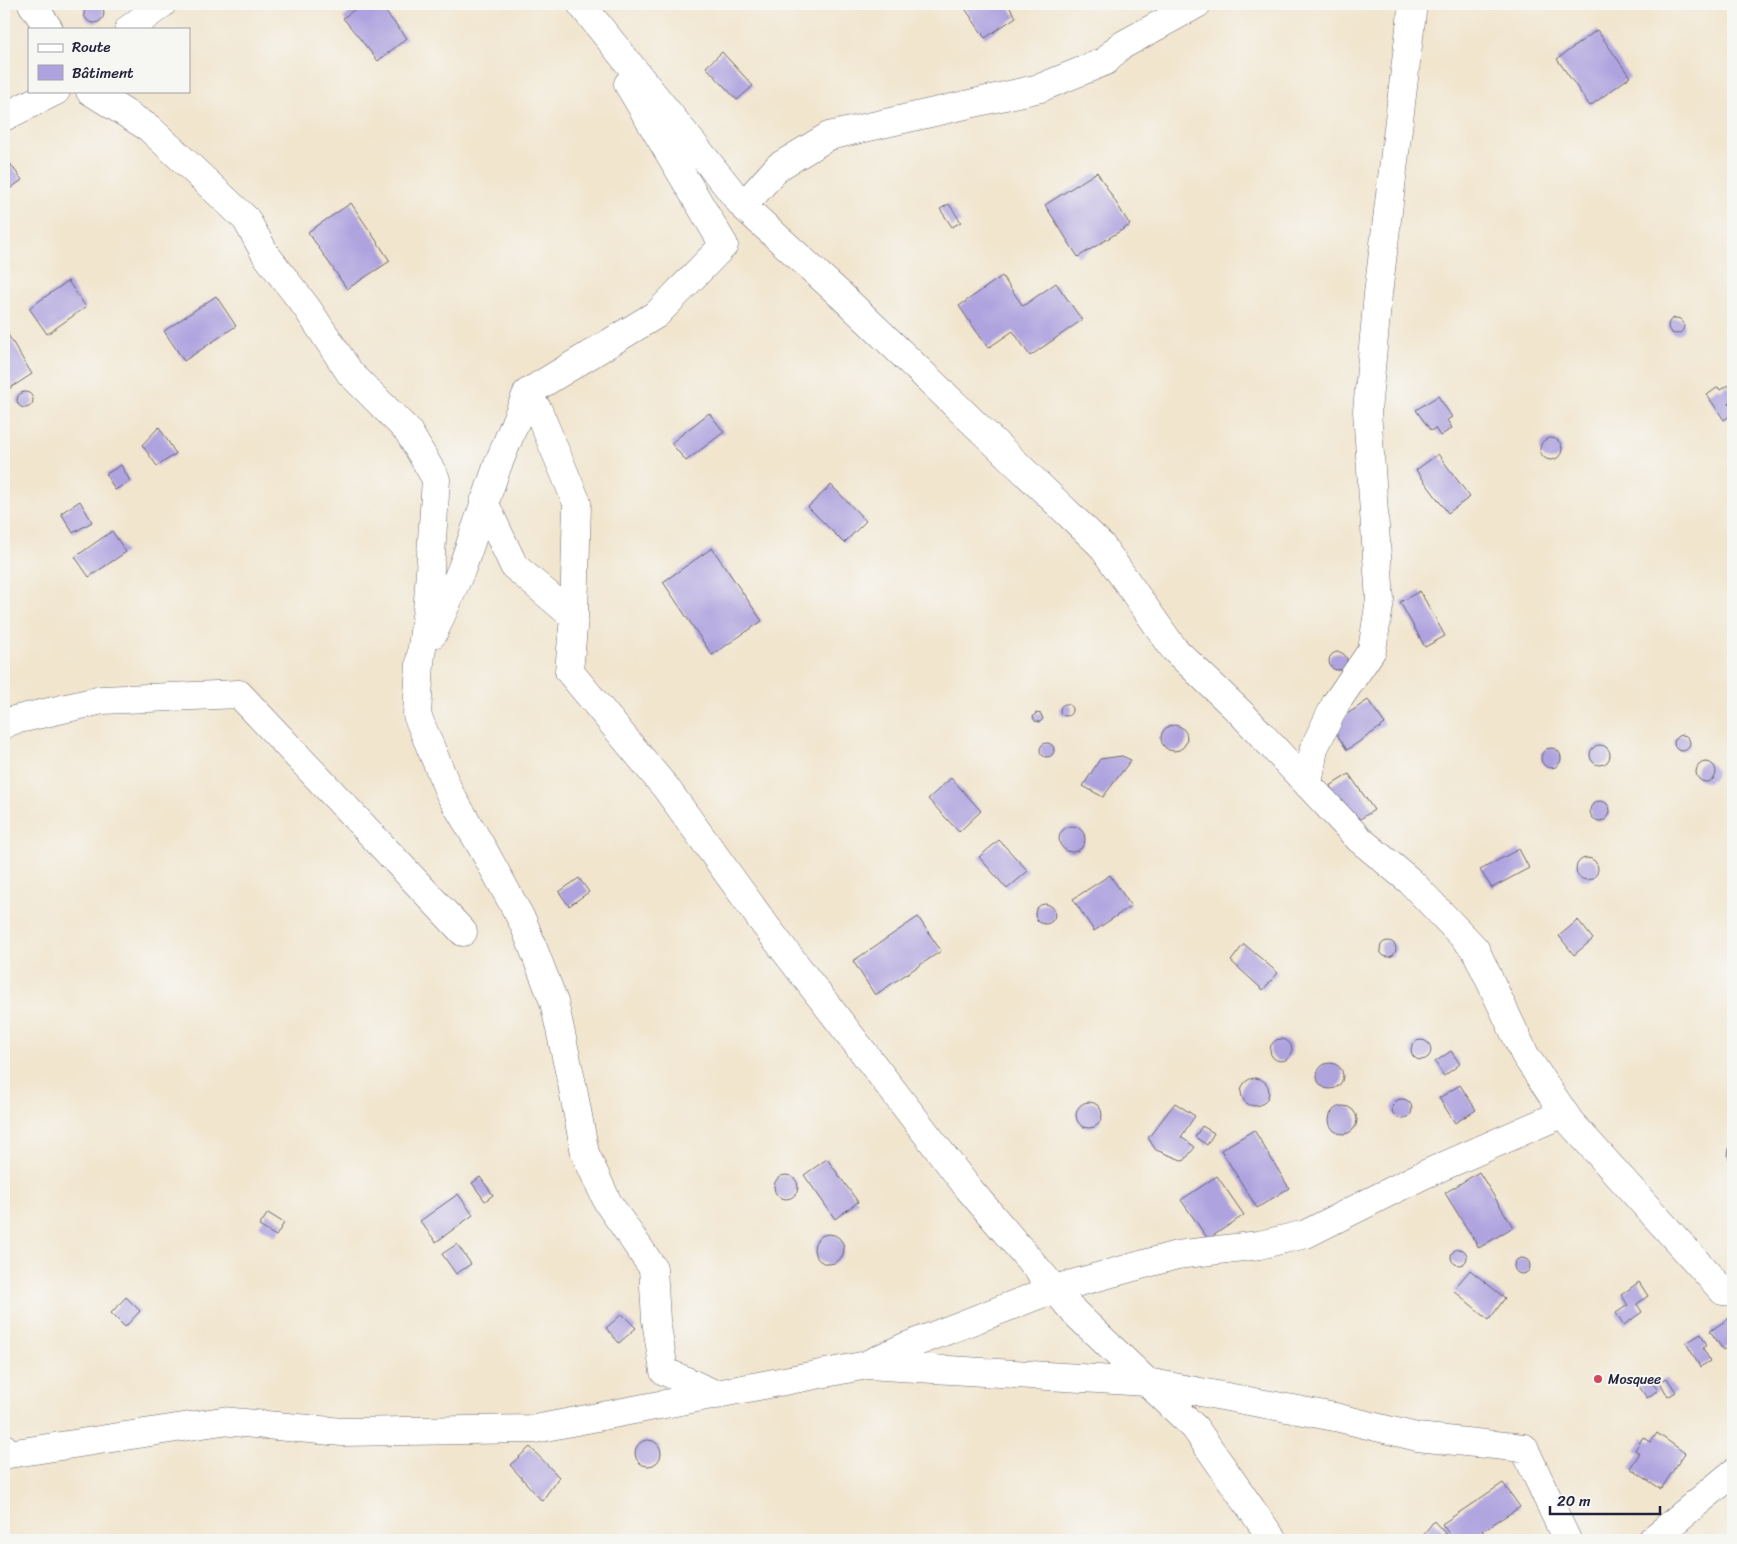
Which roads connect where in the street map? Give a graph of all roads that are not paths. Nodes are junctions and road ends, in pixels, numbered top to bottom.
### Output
1 (32, 4) edge
2 (162, 4) edge
3 (580, 4) edge
4 (1197, 4) edge
5 (1413, 4) edge
6 (48, 28) edge
7 (130, 28) edge
8 (54, 92) edge
9 (92, 92) edge
10 (4, 117) edge
11 (743, 206) junction
12 (527, 393) junction
13 (484, 502) junction
14 (574, 618) junction
15 (420, 663) junction
16 (4, 725) edge
17 (1308, 785) junction
18 (463, 932) dead end
19 (1564, 1113) junction
20 (1054, 1289) junction
21 (1733, 1292) edge
22 (867, 1364) junction
23 (1147, 1382) junction
24 (717, 1395) junction
25 (4, 1448) edge
26 (1733, 1473) edge
27 (1273, 1540) edge
28 (1567, 1540) edge
29 (1652, 1540) edge

1 - 6 street
2 - 7 street
3 - 11 street
3 - 12 street
4 - 11 street
5 - 17 street
8 - 10 street
9 - 15 street
11 - 17 street
12 - 13 street
12 - 14 street
13 - 14 street
13 - 15 street
14 - 20 street
15 - 24 street
16 - 18 street
17 - 19 street
19 - 20 street
19 - 21 street
20 - 22 street
20 - 23 street
22 - 23 street
22 - 24 street
23 - 27 street
23 - 28 street
24 - 25 street
26 - 29 street

